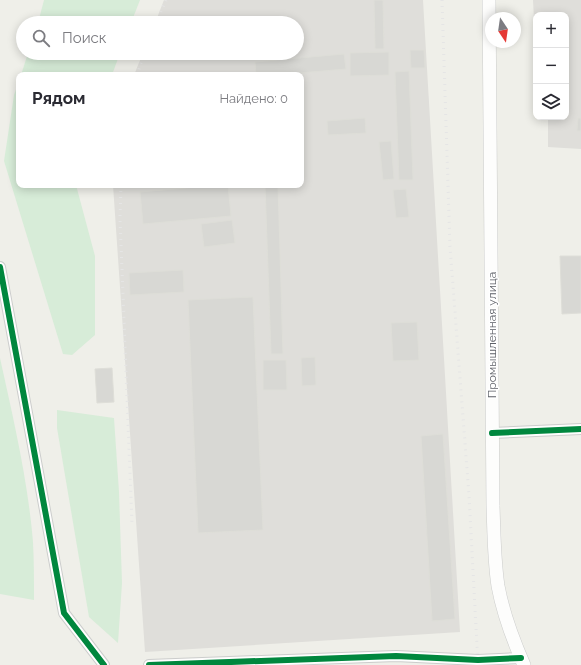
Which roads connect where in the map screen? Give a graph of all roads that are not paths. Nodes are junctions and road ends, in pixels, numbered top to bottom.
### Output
1 (490, 0) edge
2 (0, 267) edge
3 (581, 429) edge
4 (492, 433) junction
5 (522, 662) edge
6 (104, 665) edge
7 (149, 665) edge

1 - 4 main road, Промышленная улица
2 - 6 street
3 - 4 street
4 - 5 main road, Промышленная улица
5 - 7 street

